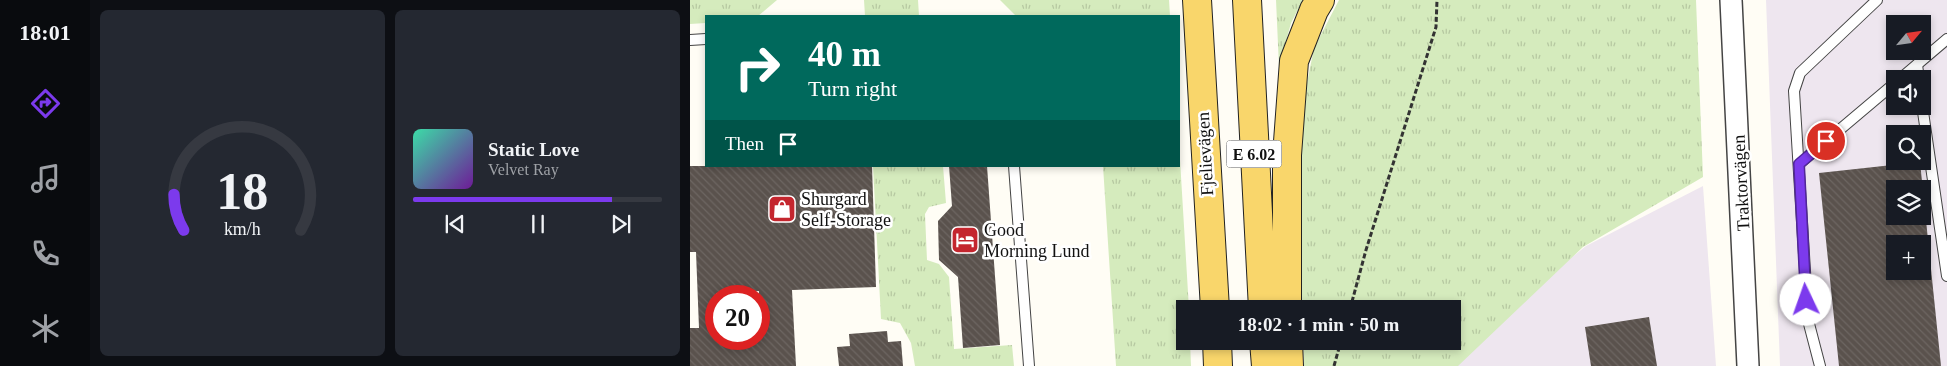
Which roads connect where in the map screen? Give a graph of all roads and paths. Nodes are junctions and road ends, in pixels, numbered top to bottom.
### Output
1 (1197, 0) edge
2 (1247, 0) edge
3 (1320, 0) edge
4 (1437, 0) edge
5 (1731, 0) edge
6 (1876, 0) edge
7 (705, 39) edge
8 (1947, 39) edge
9 (690, 40) edge
10 (1917, 65) junction
11 (1911, 70) edge
12 (1918, 70) edge
13 (1886, 91) edge
14 (1923, 115) edge
15 (1799, 164) junction
16 (1014, 167) edge
17 (1947, 276) edge
18 (1214, 300) edge
19 (1263, 300) edge
20 (1287, 300) edge
21 (1352, 300) edge
22 (1217, 350) edge
23 (1265, 350) edge
24 (1288, 350) edge
25 (1338, 350) edge
26 (1029, 366) edge
27 (1218, 366) edge
28 (1266, 366) edge
29 (1289, 366) edge
30 (1334, 366) edge
31 (1748, 366) edge
32 (1820, 366) edge

1 - 18 main road, Fjelievägen / E 6.02
2 - 19 main road, E 6.02
3 - 20 main road
4 - 21 path
5 - 31 street, Traktorvägen
6 - 15 lane
7 - 9 lane
8 - 10 lane
10 - 11 lane
10 - 12 lane
13 - 15 lane
14 - 17 lane
15 - 32 lane
16 - 26 lane
22 - 27 main road
23 - 28 main road
24 - 29 main road
25 - 30 path

